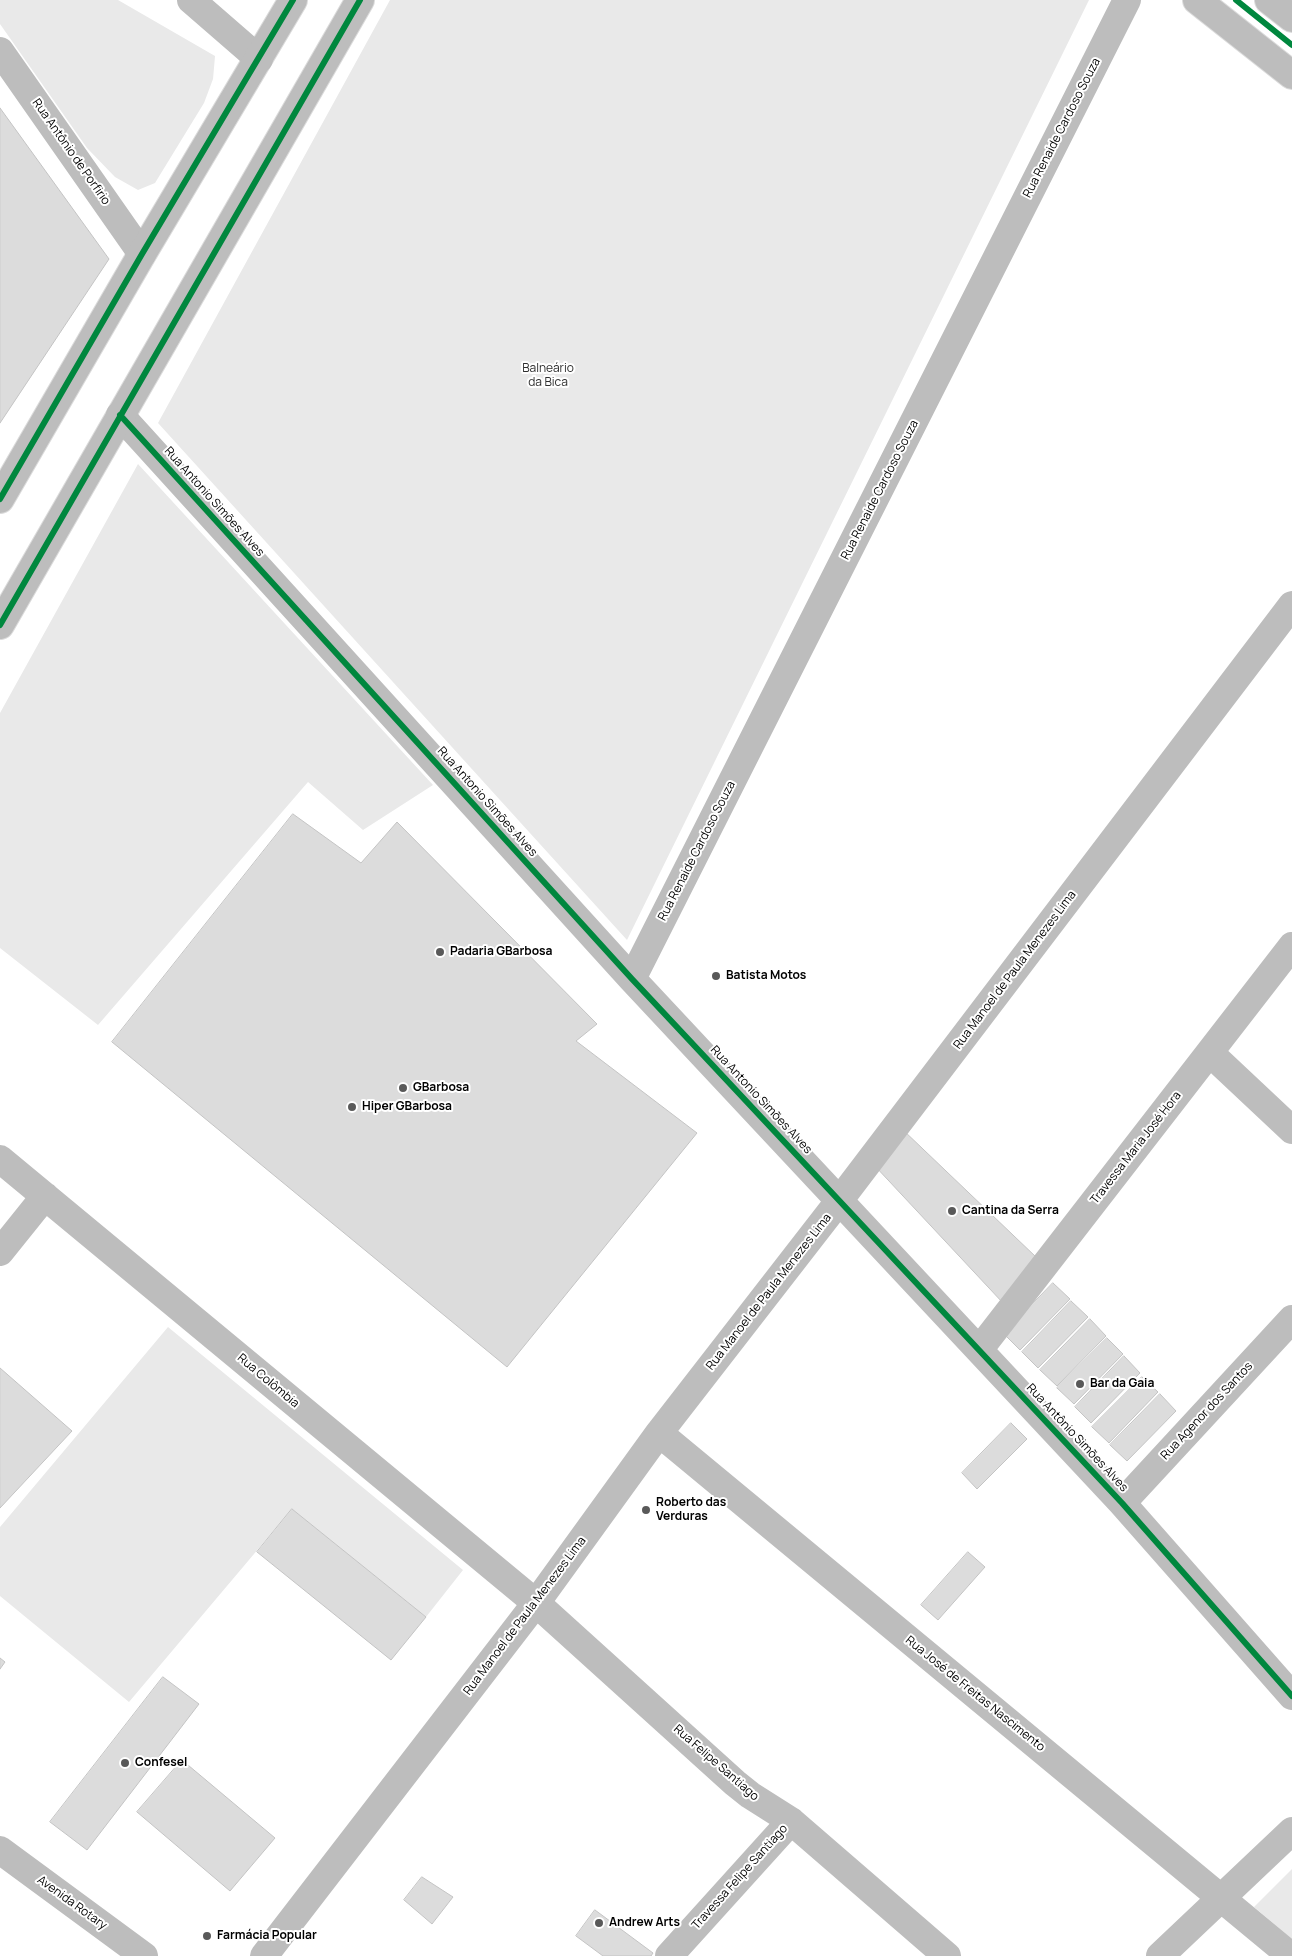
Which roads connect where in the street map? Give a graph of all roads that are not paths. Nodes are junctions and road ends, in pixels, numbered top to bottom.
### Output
1 (191, 0) edge
2 (293, 0) edge
3 (360, 0) edge
4 (1127, 0) edge
5 (1197, 0) edge
6 (1269, 0) edge
7 (1292, 18) edge
8 (0, 51) edge
9 (258, 59) junction
10 (1292, 75) edge
11 (142, 254) junction
12 (120, 415) junction
13 (0, 499) edge
14 (1292, 605) edge
15 (0, 625) edge
16 (1292, 946) edge
17 (632, 979) junction
18 (1210, 1053) junction
19 (1292, 1130) edge
20 (0, 1159) edge
21 (45, 1196) junction
22 (839, 1201) junction
23 (0, 1252) edge
24 (1292, 1319) edge
25 (979, 1350) junction
26 (659, 1433) junction
27 (1122, 1503) junction
28 (536, 1603) junction
29 (1292, 1696) edge
30 (790, 1821) junction
31 (1292, 1831) edge
32 (0, 1850) edge
33 (1221, 1897) junction
34 (144, 1956) edge
35 (264, 1956) edge
36 (670, 1956) edge
37 (947, 1956) edge
38 (1160, 1956) edge
39 (1291, 1956) edge

1 - 9 street
2 - 9 street
3 - 12 street
4 - 17 street, Rua Renaide Cardoso Souza
5 - 10 street
6 - 7 street
8 - 11 street, Rua Antônio de Porfirio
9 - 11 street
11 - 13 street
12 - 15 street
12 - 17 street, Rua Antonio Simões Alves
14 - 22 street, Rua Manoel de Paula Menezes Lima
16 - 18 street, Travessa Maria José Hora
17 - 22 street, Rua Antonio Simões Alves
18 - 19 street
18 - 25 street, Travessa Maria José Hora
20 - 21 street, Rua Colômbia
21 - 23 street
21 - 28 street, Rua Colômbia
22 - 25 street, Rua Antônio Simões Alves
22 - 26 street, Rua Manoel de Paula Menezes Lima
24 - 27 street, Rua Agenor dos Santos
25 - 27 street, Rua Antônio Simões Alves
26 - 28 street, Rua Manoel de Paula Menezes Lima
26 - 33 street, Rua José de Freitas Nascimento
27 - 29 street, Rua Antônio Simões Alves
28 - 30 street, Rua Felipe Santiago
28 - 35 street, Rua Manoel de Paula Menezes Lima
30 - 36 street, Travessa Felipe Santiago
30 - 37 street, Rua Felipe Santiago
31 - 33 street
32 - 34 street, Avenida Rotary
33 - 38 street
33 - 39 street, Rua José de Freitas Nascimento

